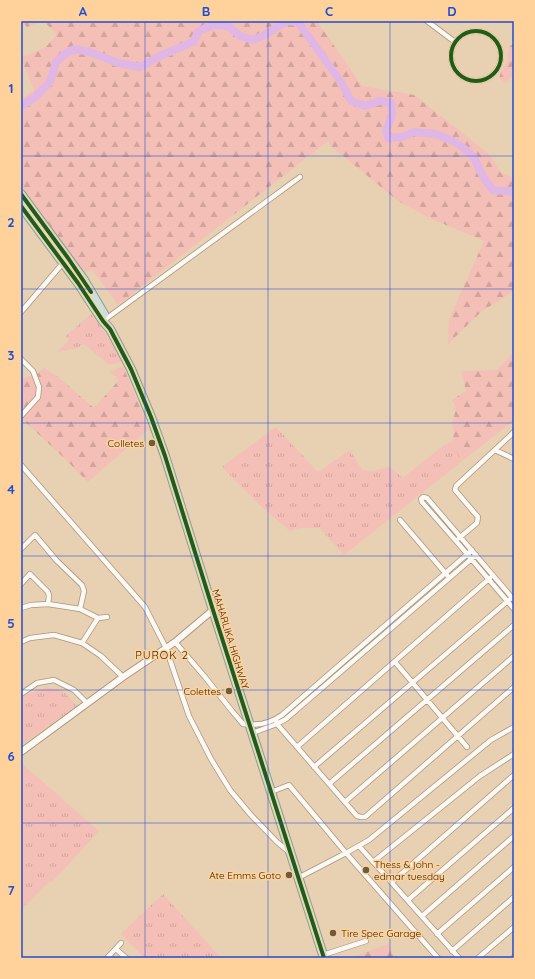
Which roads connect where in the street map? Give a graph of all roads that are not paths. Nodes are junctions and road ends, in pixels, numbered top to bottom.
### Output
1 (427, 21) edge
2 (455, 42) junction
3 (300, 177) dead end
4 (21, 194) edge
5 (21, 206) edge
6 (63, 263) junction
7 (21, 312) edge
8 (105, 320) junction
9 (21, 359) edge
10 (21, 416) edge
11 (514, 432) edge
12 (494, 450) junction
13 (514, 459) edge
14 (21, 465) edge
15 (400, 520) dead end
16 (460, 537) junction
17 (456, 541) junction
18 (21, 549) edge
19 (472, 550) junction
20 (468, 554) junction
21 (476, 555) junction
22 (472, 559) junction
23 (447, 576) junction
24 (493, 576) junction
25 (489, 580) junction
26 (21, 584) edge
27 (513, 598) edge
28 (507, 601) junction
29 (48, 604) junction
30 (21, 608) edge
31 (80, 608) junction
32 (514, 609) edge
33 (213, 610) junction
34 (108, 617) dead end
35 (98, 618) junction
36 (514, 625) edge
37 (21, 642) edge
38 (175, 642) junction
39 (82, 644) junction
40 (166, 648) junction
41 (514, 656) edge
42 (394, 662) junction
43 (123, 677) junction
44 (412, 682) junction
45 (514, 688) edge
46 (21, 694) edge
47 (427, 700) junction
48 (87, 703) junction
49 (442, 718) junction
50 (277, 722) junction
51 (250, 725) junction
52 (514, 727) edge
53 (252, 733) junction
54 (458, 736) junction
55 (297, 747) junction
56 (467, 747) dead end
57 (21, 752) edge
58 (514, 754) edge
59 (314, 767) junction
60 (514, 775) edge
61 (329, 784) junction
62 (271, 792) junction
63 (345, 802) junction
64 (514, 808) edge
65 (514, 836) edge
66 (359, 846) junction
67 (290, 853) junction
68 (346, 853) junction
69 (374, 862) junction
70 (514, 867) edge
71 (298, 878) junction
72 (392, 882) junction
73 (514, 897) edge
74 (408, 900) junction
75 (422, 916) junction
76 (514, 927) edge
77 (437, 934) junction
78 (366, 941) dead end
79 (121, 943) dead end
80 (116, 949) junction
81 (452, 951) junction
82 (323, 956) edge
83 (107, 958) edge
84 (126, 958) edge
85 (438, 958) edge
86 (459, 958) edge
87 (478, 958) edge

1 - 2 street
2 - 2 street
3 - 8 street
4 - 8 highway, MAHARLIKA HIGHWAY
5 - 6 highway, MAHARLIKA HIGHWAY
6 - 7 street
6 - 8 highway, MAHARLIKA HIGHWAY
8 - 33 highway, MAHARLIKA HIGHWAY
9 - 10 street
11 - 12 street
12 - 13 street
12 - 16 street
14 - 40 street
15 - 23 street
16 - 17 street
16 - 17 street
16 - 19 street
17 - 20 street
18 - 31 street
19 - 20 street
19 - 21 street
20 - 22 street
20 - 23 street
21 - 22 street
21 - 24 street
22 - 23 street
22 - 25 street
23 - 50 street
24 - 25 street
24 - 27 street
25 - 28 street
25 - 42 street
26 - 29 street
27 - 28 street
28 - 32 street
28 - 44 street
29 - 30 street
29 - 31 street
31 - 35 street
33 - 38 street
33 - 51 highway, MAHARLIKA HIGHWAY
34 - 35 street
35 - 39 street
36 - 47 street
37 - 39 street
38 - 40 street
38 - 51 street
39 - 43 street
40 - 43 street
40 - 67 street
41 - 49 street
42 - 44 street
42 - 55 street
43 - 48 street
44 - 47 street
44 - 59 street
45 - 54 street
46 - 48 street
47 - 49 street
47 - 61 street
48 - 57 street
49 - 54 street
49 - 63 street
50 - 51 street
50 - 53 street
50 - 55 street
51 - 53 highway, MAHARLIKA HIGHWAY
52 - 66 street
53 - 62 highway, MAHARLIKA HIGHWAY
54 - 56 street
54 - 63 street
55 - 59 street
58 - 69 street
59 - 61 street
60 - 72 street
61 - 63 street
62 - 67 highway, MAHARLIKA HIGHWAY
62 - 68 street
64 - 74 street
65 - 75 street
66 - 68 street
66 - 69 street
67 - 71 highway, MAHARLIKA HIGHWAY
68 - 71 street
68 - 85 street
69 - 72 street
70 - 77 street
71 - 82 highway, MAHARLIKA HIGHWAY
72 - 74 street
73 - 81 street
74 - 75 street
75 - 77 street
76 - 87 street
77 - 81 street
78 - 82 street
79 - 80 street
80 - 83 street
80 - 84 street
81 - 86 street

